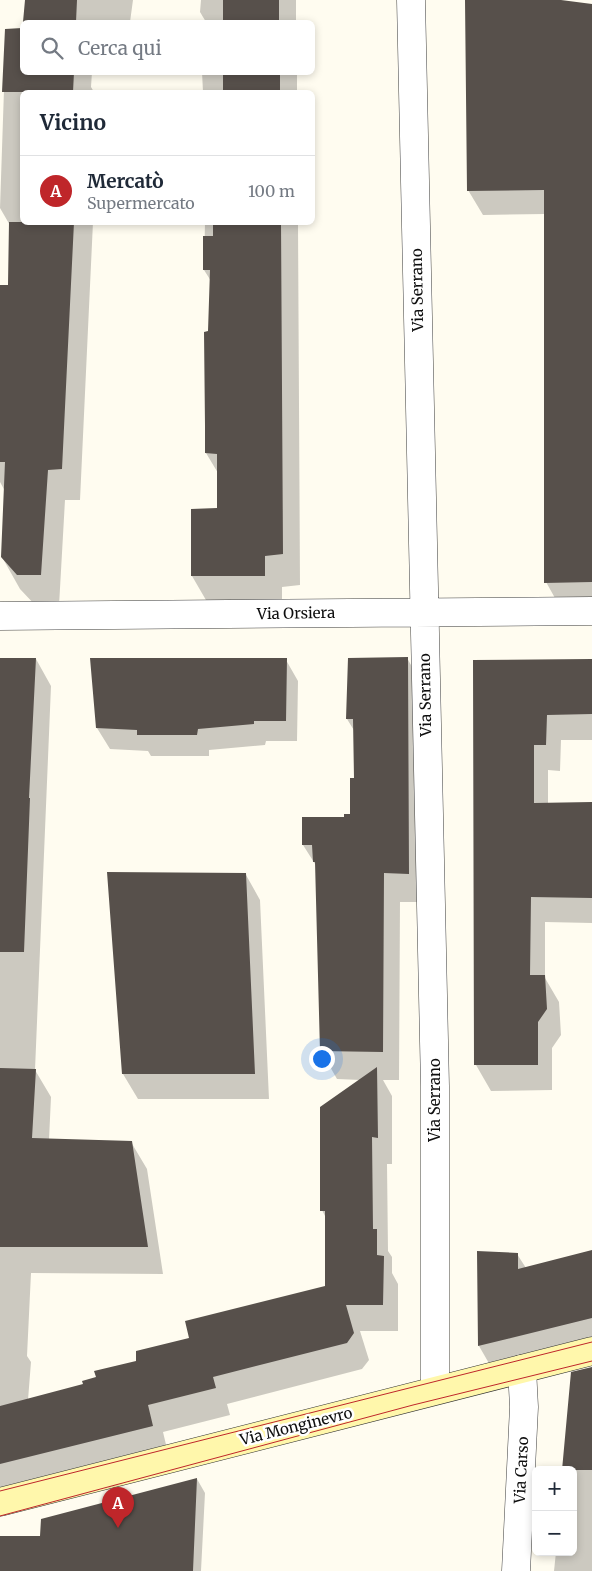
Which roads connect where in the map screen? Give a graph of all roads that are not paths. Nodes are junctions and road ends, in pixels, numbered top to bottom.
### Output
1 (411, 0) edge
2 (592, 611) edge
3 (423, 612) junction
4 (0, 616) edge
5 (592, 1351) edge
6 (522, 1368) junction
7 (435, 1390) junction
8 (0, 1502) edge
9 (516, 1571) edge

1 - 3 street, Via Serrano
2 - 3 street, Via Orsiera
3 - 4 street, Via Orsiera
3 - 7 street, Via Serrano
5 - 6 street, Via Monginevro
6 - 7 street, Via Monginevro
6 - 9 street, Via Carso
7 - 8 street, Via Monginevro

